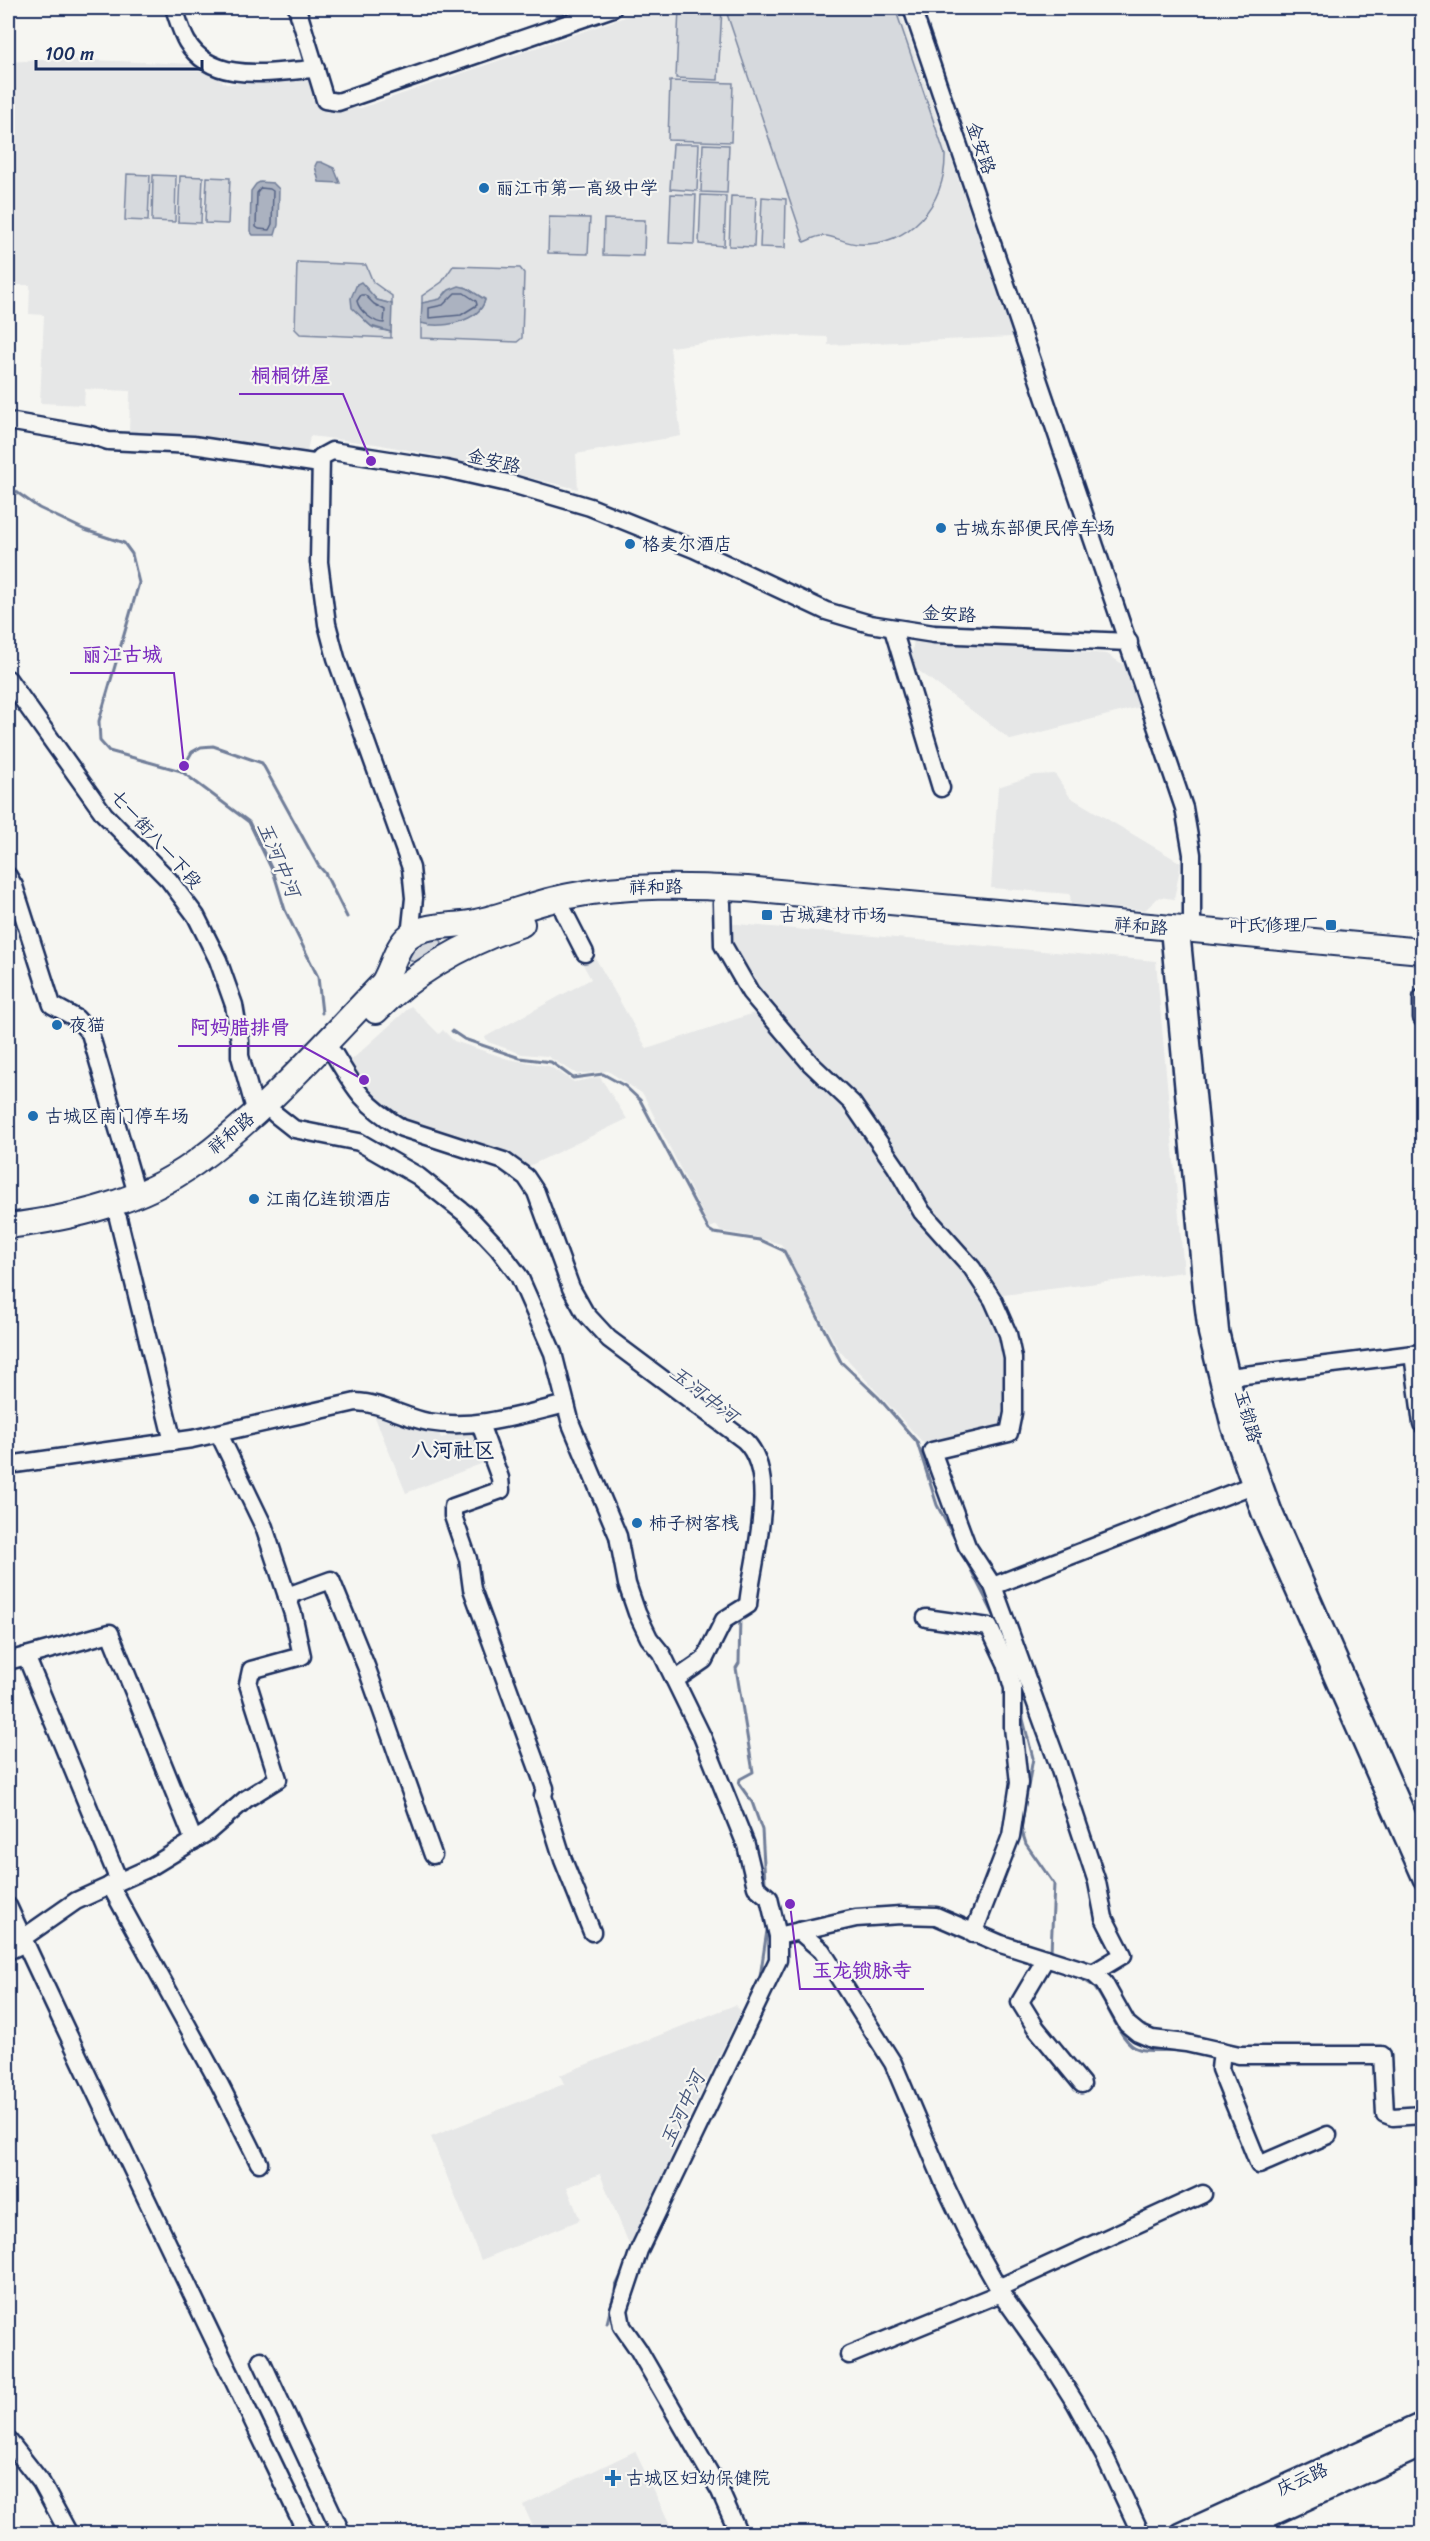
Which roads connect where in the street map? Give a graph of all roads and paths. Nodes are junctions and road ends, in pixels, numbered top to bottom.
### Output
1 (174, 8) edge
2 (297, 8) edge
3 (613, 8) edge
4 (912, 8) edge
5 (585, 12) edge
6 (316, 69) junction
7 (8, 421) edge
8 (320, 464) junction
9 (893, 628) junction
10 (1129, 642) junction
11 (8, 679) edge
12 (941, 788) dead end
13 (8, 876) edge
14 (722, 903) junction
15 (564, 912) junction
16 (441, 927) junction
17 (1179, 935) junction
18 (410, 936) junction
19 (1422, 951) edge
20 (585, 953) dead end
21 (453, 954) junction
22 (395, 960) junction
23 (1422, 966) edge
24 (416, 977) junction
25 (1422, 998) edge
26 (1422, 1018) edge
27 (334, 1054) junction
28 (266, 1113) junction
29 (137, 1194) junction
30 (117, 1218) junction
31 (8, 1226) edge
32 (8, 1241) edge
33 (1418, 1353) edge
34 (1229, 1377) junction
35 (566, 1404) junction
36 (480, 1424) junction
37 (1422, 1424) edge
38 (219, 1434) junction
39 (174, 1442) junction
40 (8, 1465) edge
41 (1250, 1486) junction
42 (993, 1586) junction
43 (287, 1596) junction
44 (926, 1618) dead end
45 (26, 1656) junction
46 (8, 1661) edge
47 (675, 1680) junction
48 (194, 1841) junction
49 (1422, 1849) edge
50 (433, 1855) dead end
51 (1422, 1880) edge
52 (115, 1883) junction
53 (8, 1906) edge
54 (799, 1930) junction
55 (592, 1932) dead end
56 (973, 1934) junction
57 (778, 1936) junction
58 (24, 1941) junction
59 (8, 1951) edge
60 (1046, 1958) junction
61 (1093, 1973) junction
62 (1222, 2051) junction
63 (1082, 2084) dead end
64 (1422, 2115) edge
65 (1328, 2135) dead end
66 (259, 2163) dead end
67 (1203, 2194) dead end
68 (1000, 2291) junction
69 (849, 2355) dead end
70 (261, 2360) dead end
71 (1422, 2424) edge
72 (8, 2439) edge
73 (1422, 2446) edge
74 (1267, 2526) edge
75 (69, 2534) edge
76 (307, 2534) edge
77 (342, 2534) edge
78 (739, 2534) edge
79 (1141, 2534) edge
80 (1181, 2534) edge
81 (1229, 2534) edge

1 - 6 street
2 - 6 street
3 - 5 street
4 - 10 street, 金安路
5 - 6 street
7 - 8 street
8 - 9 street, 金安路
8 - 18 street
9 - 10 street, 金安路
9 - 12 street
10 - 17 street, 金安路
11 - 28 street, 七一街八一下段
13 - 29 street
14 - 15 highway, 祥和路
14 - 17 highway, 祥和路
14 - 42 street
15 - 20 street
15 - 21 highway, 祥和路
16 - 17 highway, 祥和路
16 - 18 highway, 祥和路
16 - 21 highway
17 - 19 highway, 祥和路
17 - 23 highway, 祥和路
17 - 34 street, 玉锁路
17 - 41 street, 玉锁路
18 - 22 highway, 祥和路
21 - 24 highway, 祥和路
22 - 24 highway
22 - 28 highway, 祥和路
24 - 27 highway, 祥和路
25 - 26 street
27 - 28 highway, 祥和路
27 - 47 street
28 - 29 highway, 祥和路
28 - 30 highway, 祥和路
28 - 35 street
29 - 31 highway, 祥和路
30 - 32 highway, 祥和路
30 - 39 street
33 - 34 street
33 - 37 street
34 - 49 street, 玉锁路
35 - 36 street
35 - 47 street
36 - 38 street
36 - 55 street
38 - 39 street
38 - 43 street
39 - 40 street
41 - 42 street
41 - 51 street, 玉锁路
42 - 61 street
43 - 48 street
43 - 50 street
44 - 56 street
45 - 46 street
45 - 48 street
45 - 52 street
47 - 57 street
48 - 52 street
52 - 58 street
52 - 66 street
53 - 58 street
54 - 56 street
54 - 57 street
54 - 68 street
56 - 60 street
57 - 78 street
58 - 59 street
58 - 76 street
60 - 61 street
60 - 63 street
61 - 62 street
62 - 64 street
62 - 65 street
67 - 68 street
68 - 69 street
68 - 79 street
70 - 77 street
71 - 80 main road, 庆云路
72 - 75 street
73 - 74 main road, 庆云路
74 - 81 main road, 庆云路

